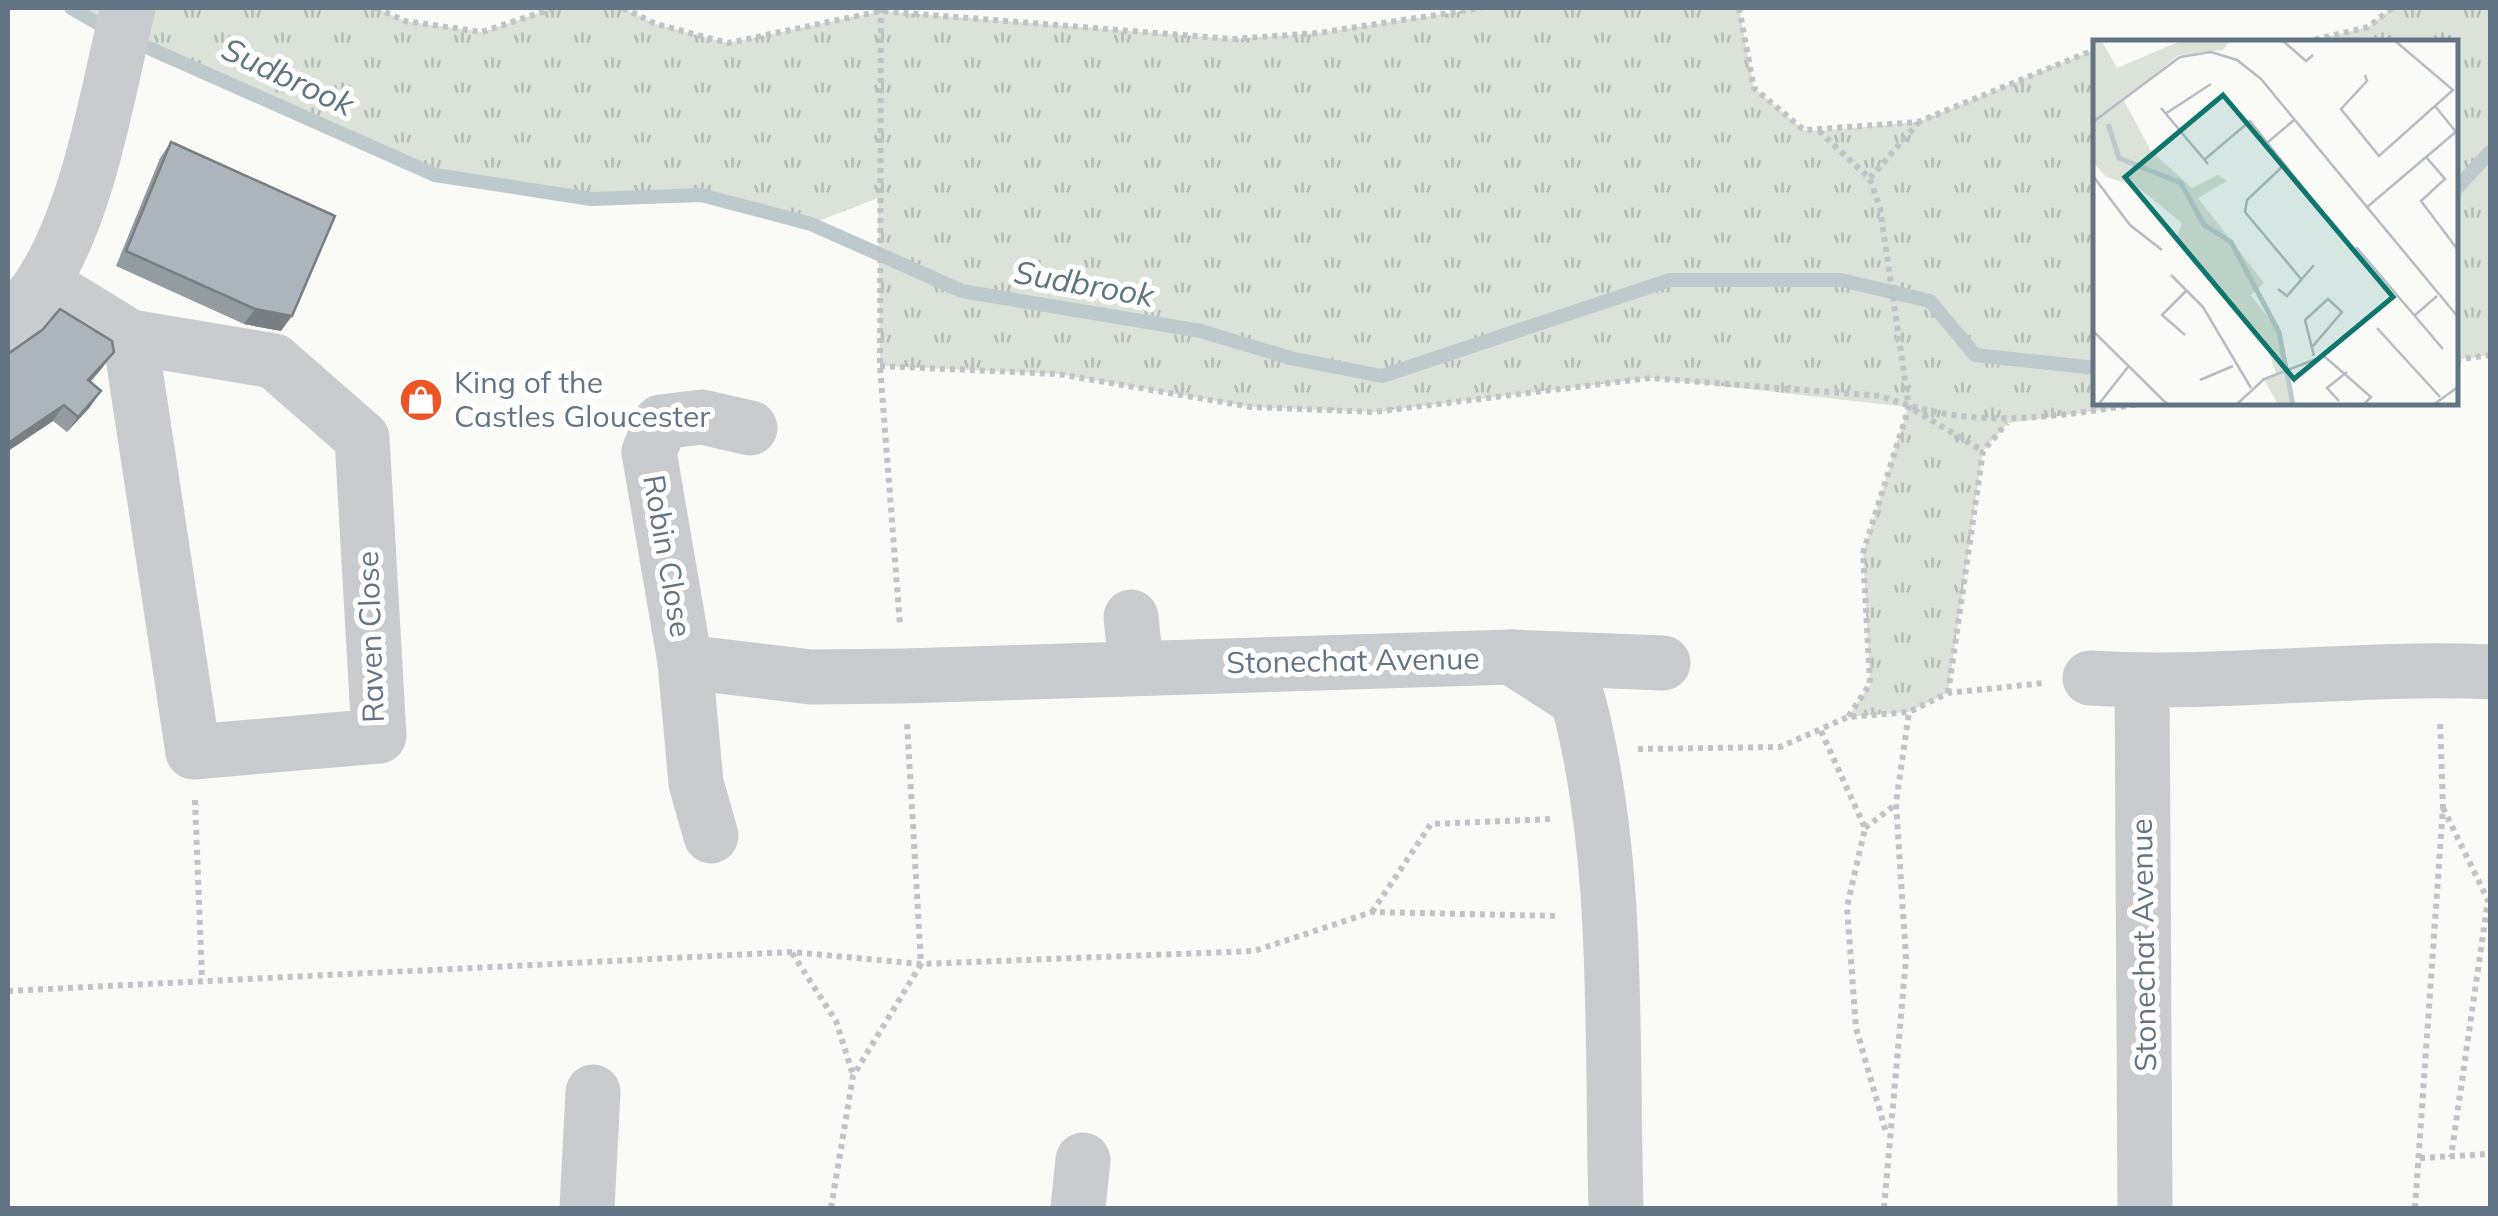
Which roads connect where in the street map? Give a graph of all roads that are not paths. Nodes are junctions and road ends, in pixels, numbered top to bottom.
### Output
1 (128, 8) edge
2 (42, 283) junction
3 (8, 325) edge
4 (130, 337) junction
5 (717, 409) dead end
6 (1511, 657) junction
7 (684, 662) junction
8 (1663, 663) dead end
9 (2465, 671) edge
10 (904, 676) joint
11 (712, 803) dead end
12 (593, 1092) dead end
13 (588, 1208) edge
14 (1616, 1208) edge
15 (2145, 1208) edge

1 - 2 street
2 - 3 street
2 - 4 street, Raven Close
4 - 4 street, Raven Close
5 - 7 street, Robin Close
6 - 8 street
6 - 10 street, Stonechat Avenue
6 - 14 street, Stonechat Avenue
7 - 10 street, Robin Close
7 - 11 street, Robin Close
9 - 15 street, Stonechat Avenue
12 - 13 street

